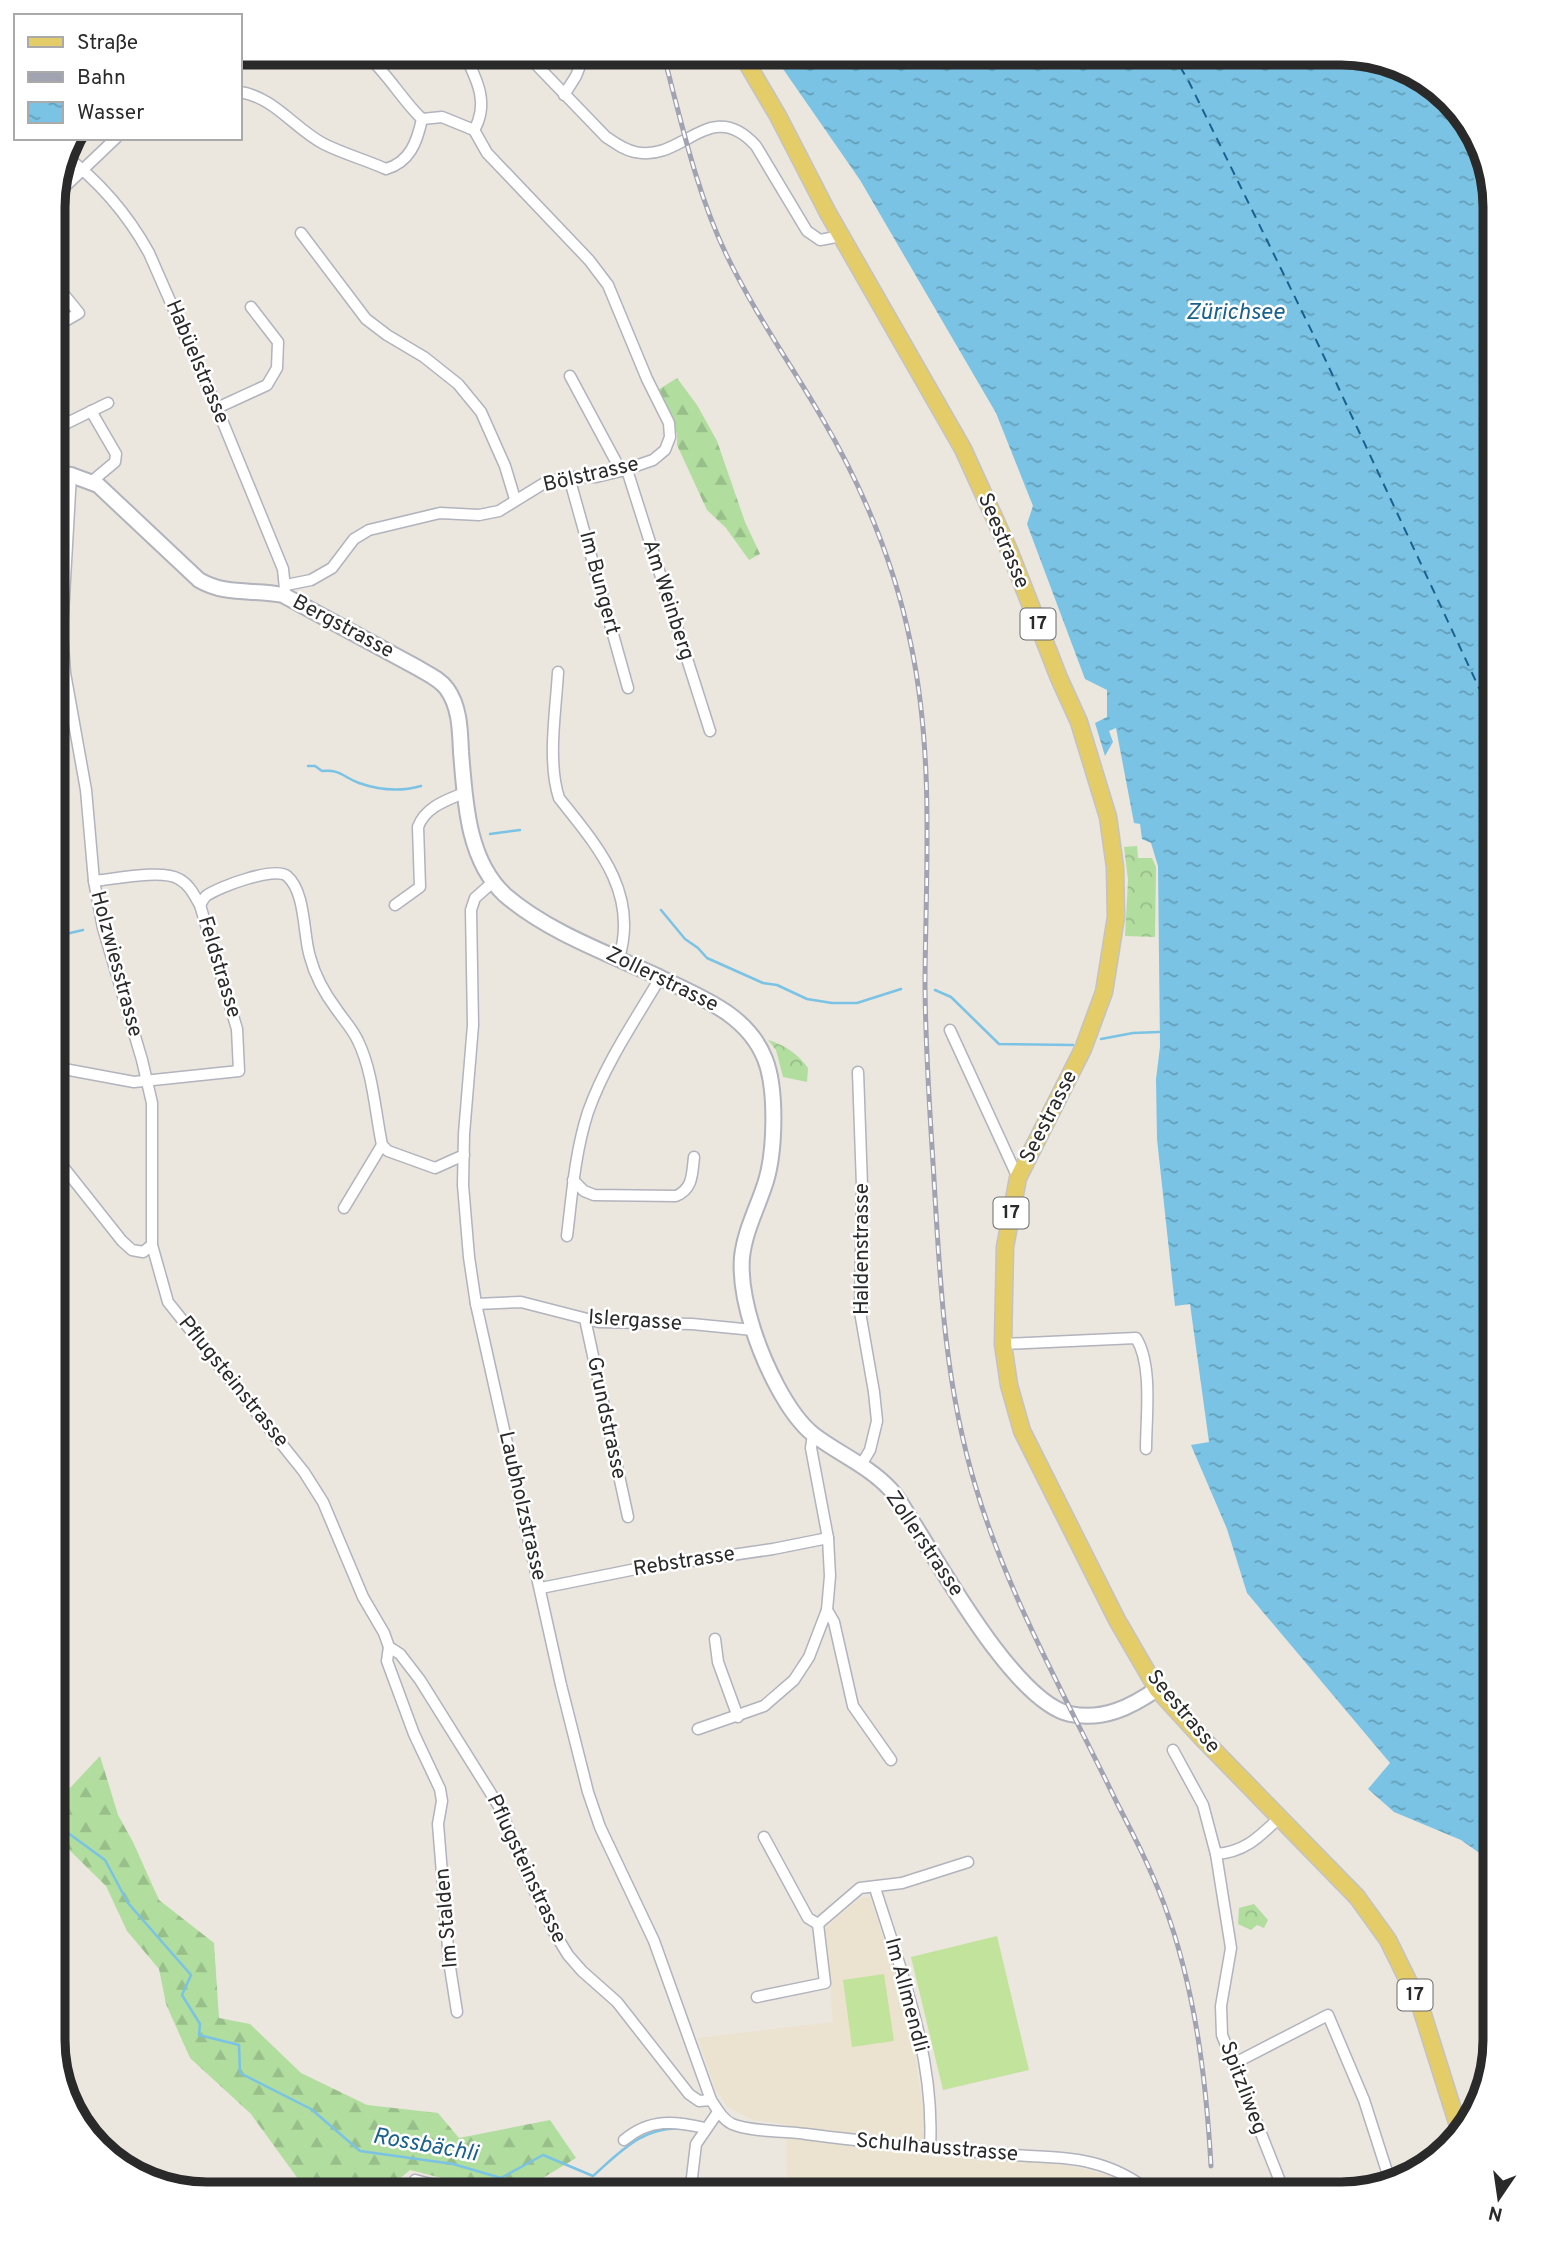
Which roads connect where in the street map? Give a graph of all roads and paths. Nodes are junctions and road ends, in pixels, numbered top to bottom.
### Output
1 (378, 65) edge
2 (469, 65) edge
3 (537, 65) edge
4 (580, 65) edge
5 (748, 65) edge
6 (242, 92) edge
7 (564, 95) junction
8 (422, 119) junction
9 (474, 130) junction
10 (115, 140) edge
11 (72, 161) edge
12 (84, 170) junction
13 (66, 186) edge
14 (301, 233) dead end
15 (841, 236) junction
16 (65, 296) edge
17 (251, 307) dead end
18 (65, 321) edge
19 (570, 376) dead end
20 (108, 403) dead end
21 (217, 408) junction
22 (91, 411) junction
23 (65, 424) edge
24 (624, 470) junction
25 (65, 474) edge
26 (71, 475) junction
27 (569, 477) junction
28 (91, 482) junction
29 (515, 499) junction
30 (65, 560) edge
31 (284, 590) junction
32 (65, 664) edge
33 (558, 672) dead end
34 (628, 688) dead end
35 (710, 730) dead end
36 (464, 788) junction
37 (94, 881) junction
38 (493, 882) junction
39 (200, 905) junction
40 (395, 905) dead end
41 (619, 958) junction
42 (660, 978) junction
43 (950, 1030) dead end
44 (65, 1069) edge
45 (858, 1072) dead end
46 (146, 1079) junction
47 (382, 1145) junction
48 (464, 1155) junction
49 (694, 1157) dead end
50 (65, 1169) edge
51 (1018, 1178) junction
52 (573, 1181) junction
53 (344, 1208) dead end
54 (567, 1236) dead end
55 (152, 1245) junction
56 (476, 1304) junction
57 (585, 1319) junction
58 (753, 1330) junction
59 (1003, 1344) junction
60 (813, 1434) junction
61 (1146, 1449) dead end
62 (861, 1465) junction
63 (628, 1517) dead end
64 (828, 1538) junction
65 (541, 1588) junction
66 (827, 1610) junction
67 (715, 1639) dead end
68 (389, 1647) junction
69 (1157, 1689) junction
70 (738, 1717) junction
71 (698, 1730) dead end
72 (1173, 1750) dead end
73 (891, 1760) dead end
74 (1279, 1818) junction
75 (438, 1824) joint
76 (764, 1837) dead end
77 (1216, 1854) junction
78 (968, 1862) dead end
79 (875, 1888) junction
80 (818, 1924) junction
81 (757, 1997) dead end
82 (457, 2012) dead end
83 (1233, 2064) junction
84 (711, 2100) junction
85 (718, 2112) junction
86 (1457, 2122) edge
87 (705, 2128) junction
88 (624, 2140) dead end
89 (930, 2146) junction
90 (1388, 2174) edge
91 (415, 2180) dead end
92 (423, 2182) edge
93 (691, 2182) edge
94 (1138, 2182) edge
95 (1280, 2182) edge

1 - 8 street
2 - 9 street
3 - 7 street
4 - 7 street
5 - 15 main road, Seestrasse / 17
6 - 8 street
7 - 15 street
8 - 9 street
9 - 24 street, Bölstrasse
10 - 12 street
11 - 12 street, Habüelstrasse
12 - 13 street
12 - 21 street, Habüelstrasse
14 - 29 street
15 - 51 main road, Seestrasse / 17
16 - 18 street
17 - 21 street
19 - 24 street, Am Weinberg
20 - 22 street
21 - 31 street, Habüelstrasse
22 - 23 street
22 - 28 street
24 - 27 street, Bölstrasse
24 - 35 street, Am Weinberg
25 - 26 street, Bergstrasse
26 - 28 street, Bergstrasse
26 - 30 street, Holzwiesstrasse
27 - 29 street, Bölstrasse
27 - 34 street, Im Bungert
28 - 31 street, Bergstrasse
29 - 31 street, Bölstrasse
31 - 36 street, Bergstrasse
32 - 37 street, Holzwiesstrasse
33 - 41 street
36 - 38 street, Zollerstrasse
36 - 40 street
37 - 39 street
37 - 46 street, Holzwiesstrasse
38 - 41 street, Zollerstrasse
38 - 48 street, Laubholzstrasse
39 - 46 street, Feldstrasse
39 - 47 street, Feldstrasse
41 - 42 street, Zollerstrasse
42 - 52 street
42 - 58 street, Zollerstrasse
43 - 51 street
44 - 46 street
45 - 62 street, Haldenstrasse
46 - 55 street, Holzwiesstrasse
47 - 48 street
47 - 53 street
48 - 56 street, Laubholzstrasse
49 - 52 street
50 - 55 street
51 - 59 main road, Seestrasse / 17
52 - 54 street
55 - 68 street, Pflugsteinstrasse
56 - 57 street, Islergasse
56 - 65 street, Laubholzstrasse
57 - 58 street, Islergasse
57 - 63 street, Grundstrasse
58 - 60 street, Zollerstrasse
59 - 61 street
59 - 69 main road, Seestrasse / 17
60 - 62 street, Zollerstrasse
60 - 64 street
62 - 69 street, Zollerstrasse
64 - 65 street, Rebstrasse
64 - 66 street
65 - 84 street, Laubholzstrasse
66 - 70 street
66 - 73 street
67 - 70 street
68 - 75 street, Pflugsteinstrasse
68 - 84 street, Pflugsteinstrasse
69 - 74 main road, Seestrasse / 17
70 - 71 street
72 - 77 street, Spitzliweg
74 - 77 street
74 - 86 main road, Seestrasse / 17
75 - 82 street, Im Stalden
76 - 80 street
77 - 83 street, Spitzliweg
78 - 79 street
79 - 80 street
79 - 89 street, Im Allmendli
80 - 81 street
83 - 90 street
83 - 95 street, Spitzliweg
84 - 85 street, Laubholzstrasse
85 - 87 street
85 - 89 street, Schulhausstrasse
87 - 88 street
87 - 93 street
89 - 94 street, Schulhausstrasse
91 - 92 street

